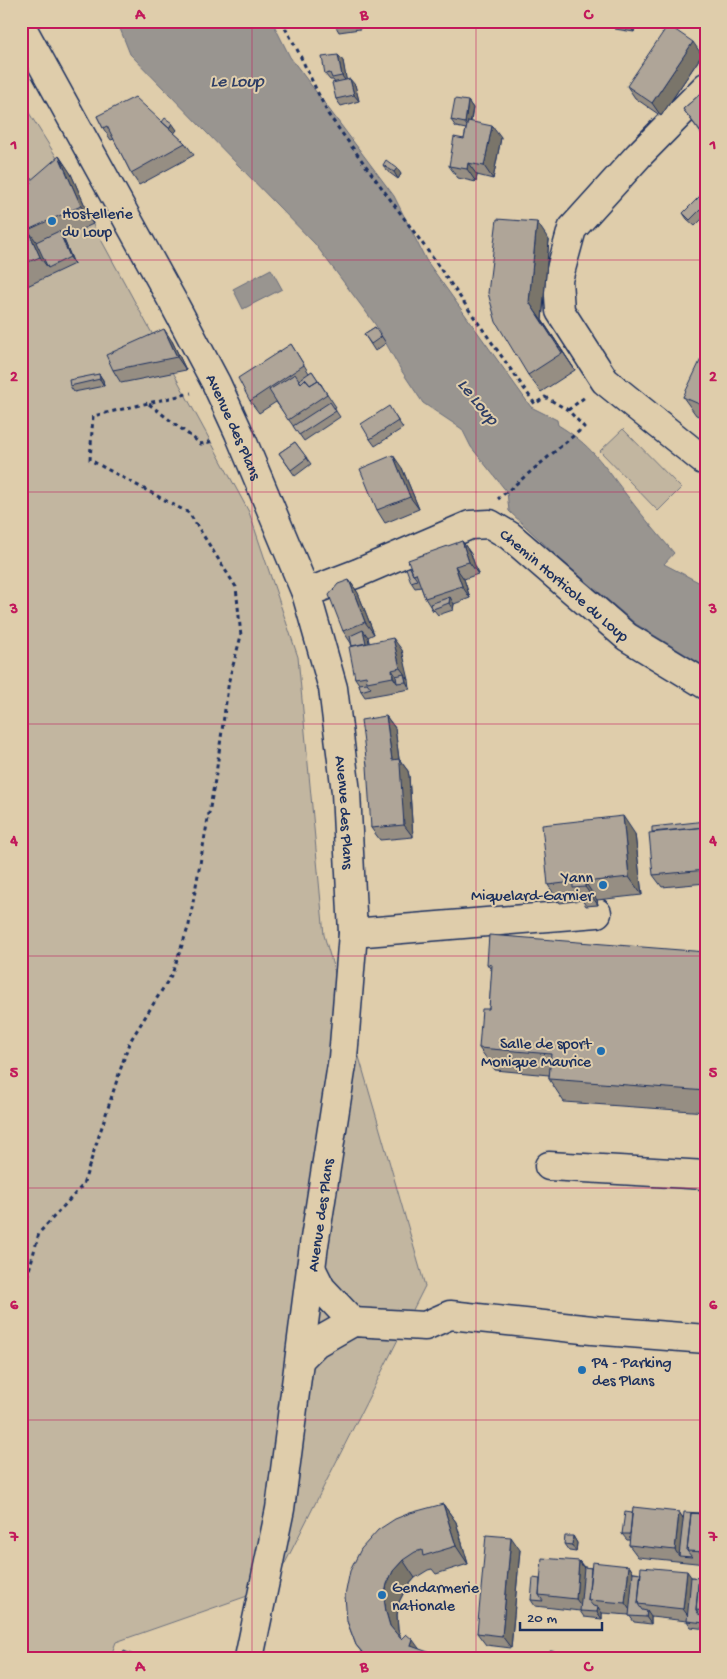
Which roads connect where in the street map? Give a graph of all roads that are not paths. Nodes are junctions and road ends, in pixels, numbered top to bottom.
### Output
1 (22, 26) edge
2 (706, 87) edge
3 (703, 460) dead end
4 (306, 594) junction
5 (706, 685) edge
6 (597, 913) dead end
7 (353, 933) junction
8 (549, 1166) dead end
9 (706, 1175) edge
10 (311, 1268) junction
11 (353, 1322) junction
12 (706, 1339) edge
13 (301, 1358) junction
14 (249, 1658) edge

1 - 4 main road, Avenue des Plans
2 - 3 main road
4 - 5 main road, Chemin Horticole du Loup
4 - 7 main road, Avenue des Plans
6 - 7 main road
7 - 10 main road, Avenue des Plans
8 - 9 main road
10 - 11 main road
10 - 13 main road, Avenue des Plans
11 - 12 main road
11 - 13 main road
13 - 14 main road, Avenue des Plans

